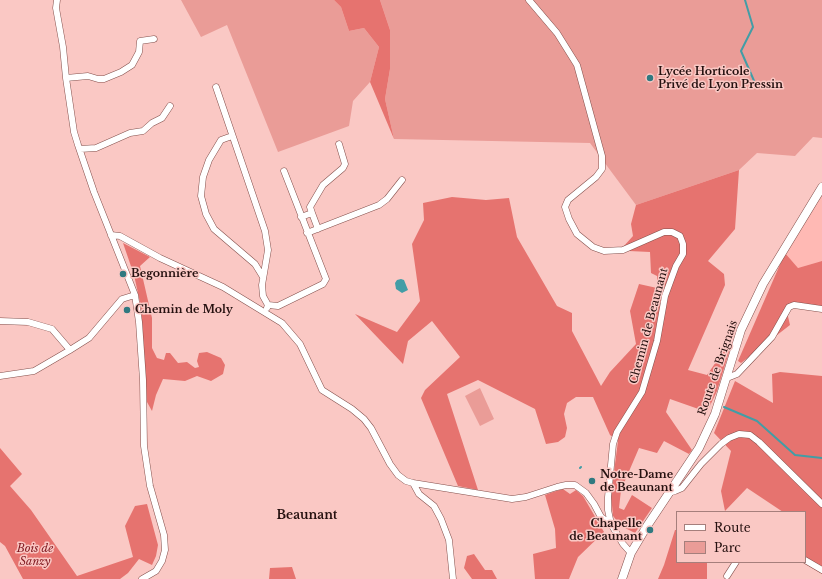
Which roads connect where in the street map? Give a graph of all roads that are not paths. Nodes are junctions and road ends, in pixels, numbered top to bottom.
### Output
1 (56, 0) edge
2 (529, 0) edge
3 (154, 39) dead end
4 (66, 78) junction
5 (216, 87) dead end
6 (170, 106) dead end
7 (232, 136) junction
8 (339, 144) dead end
9 (80, 149) junction
10 (284, 171) dead end
11 (402, 180) dead end
12 (822, 187) edge
13 (312, 212) junction
14 (301, 217) junction
15 (318, 229) junction
16 (307, 233) junction
17 (111, 235) junction
18 (263, 277) junction
19 (135, 295) junction
20 (268, 305) junction
21 (822, 309) edge
22 (264, 313) junction
23 (0, 321) edge
24 (70, 350) junction
25 (0, 376) edge
26 (727, 378) junction
27 (413, 483) junction
28 (668, 493) junction
29 (822, 504) edge
30 (611, 524) junction
31 (631, 553) junction
32 (806, 561) edge
33 (735, 563) edge
34 (822, 570) edge
35 (727, 576) dead end
36 (142, 579) edge
37 (453, 579) edge
38 (622, 579) edge

1 - 4 street
2 - 30 street, Chemin de Beaunant
3 - 4 street
4 - 9 street
5 - 7 street
6 - 9 street
7 - 18 street
7 - 18 street
8 - 13 street
9 - 17 street
10 - 14 street
11 - 15 street
12 - 26 main road, Route de Brignais
13 - 14 street
13 - 15 street
14 - 16 street
15 - 16 street
16 - 20 street
17 - 19 street
17 - 22 street
18 - 20 street
19 - 24 street
19 - 36 street
20 - 22 street
21 - 26 street
22 - 27 street
23 - 24 street
24 - 25 street
26 - 28 main road, Route de Brignais
27 - 30 street
27 - 37 street
28 - 29 street
28 - 31 main road, Route de Brignais
30 - 31 street, Chemin de Beaunant
31 - 38 main road, Route de Brignais
32 - 34 street
33 - 35 street

